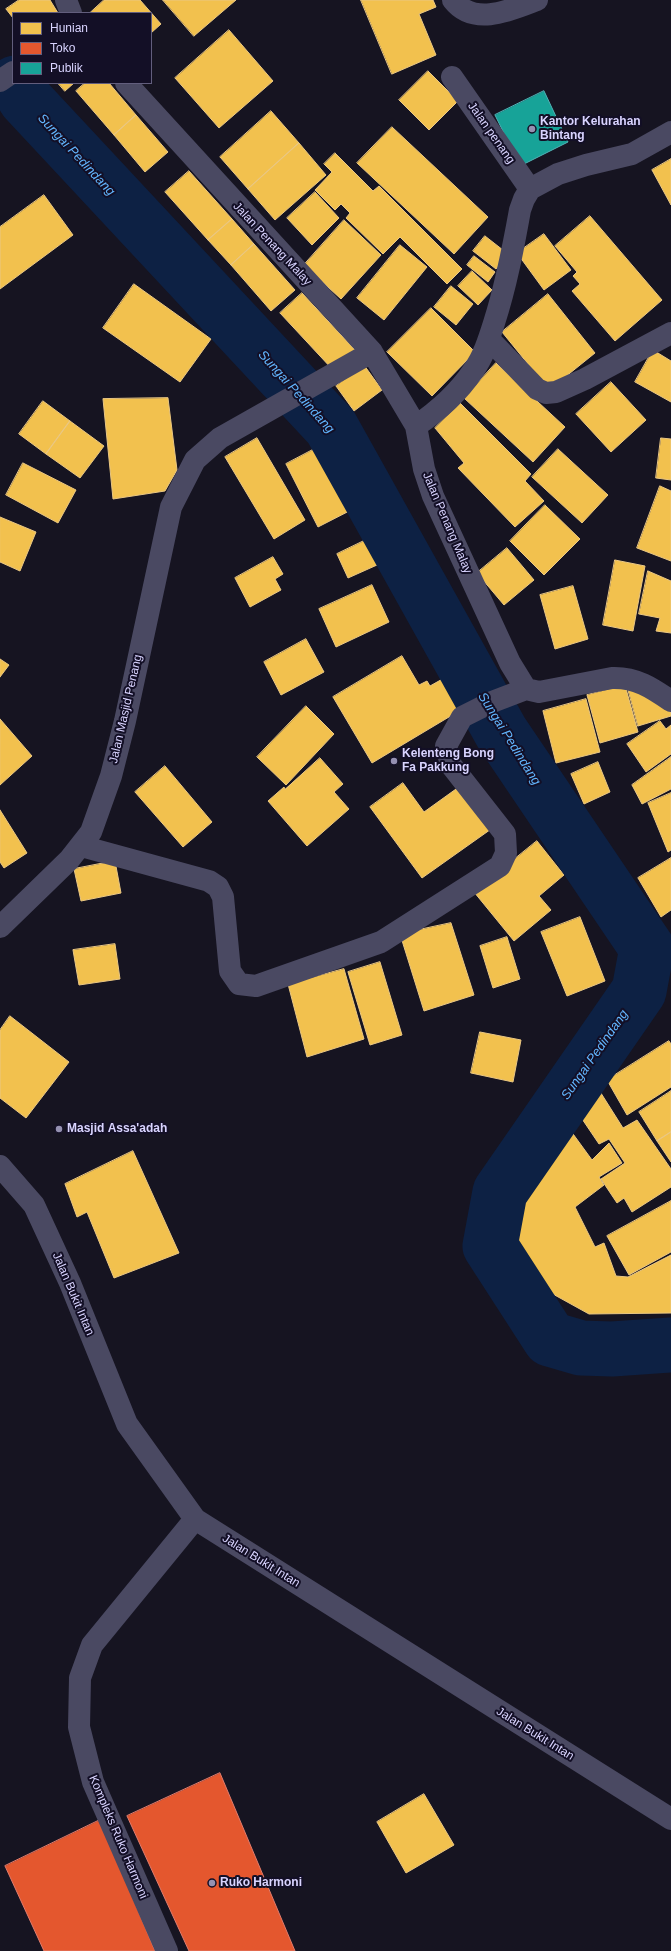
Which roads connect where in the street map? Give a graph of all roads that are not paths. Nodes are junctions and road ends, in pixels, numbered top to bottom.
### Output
1 (66, 0) edge
2 (453, 0) edge
3 (537, 0) edge
4 (71, 12) edge
5 (12, 73) edge
6 (452, 77) dead end
7 (0, 81) edge
8 (127, 84) edge
9 (671, 132) edge
10 (530, 189) junction
11 (671, 333) edge
12 (489, 339) junction
13 (372, 352) junction
14 (416, 426) junction
15 (526, 689) junction
16 (671, 701) edge
17 (80, 846) junction
18 (0, 927) edge
19 (0, 1166) edge
20 (195, 1518) junction
21 (671, 1819) edge
22 (167, 1951) edge

1 - 4 street
2 - 3 street
5 - 7 street
6 - 10 street, Jalan penang
8 - 13 street, Jalan Penang Malay
9 - 10 street
10 - 12 street
11 - 12 street
12 - 14 street
13 - 14 street, Jalan Penang Malay
13 - 17 street, Jalan Masjid Penang
14 - 15 street, Jalan Penang Malay
15 - 16 street
15 - 17 street
17 - 18 street, Jalan Masjid Penang
19 - 20 street, Jalan Bukit Intan
20 - 21 street, Jalan Bukit Intan
20 - 22 street, Kompleks Ruko Harmoni

